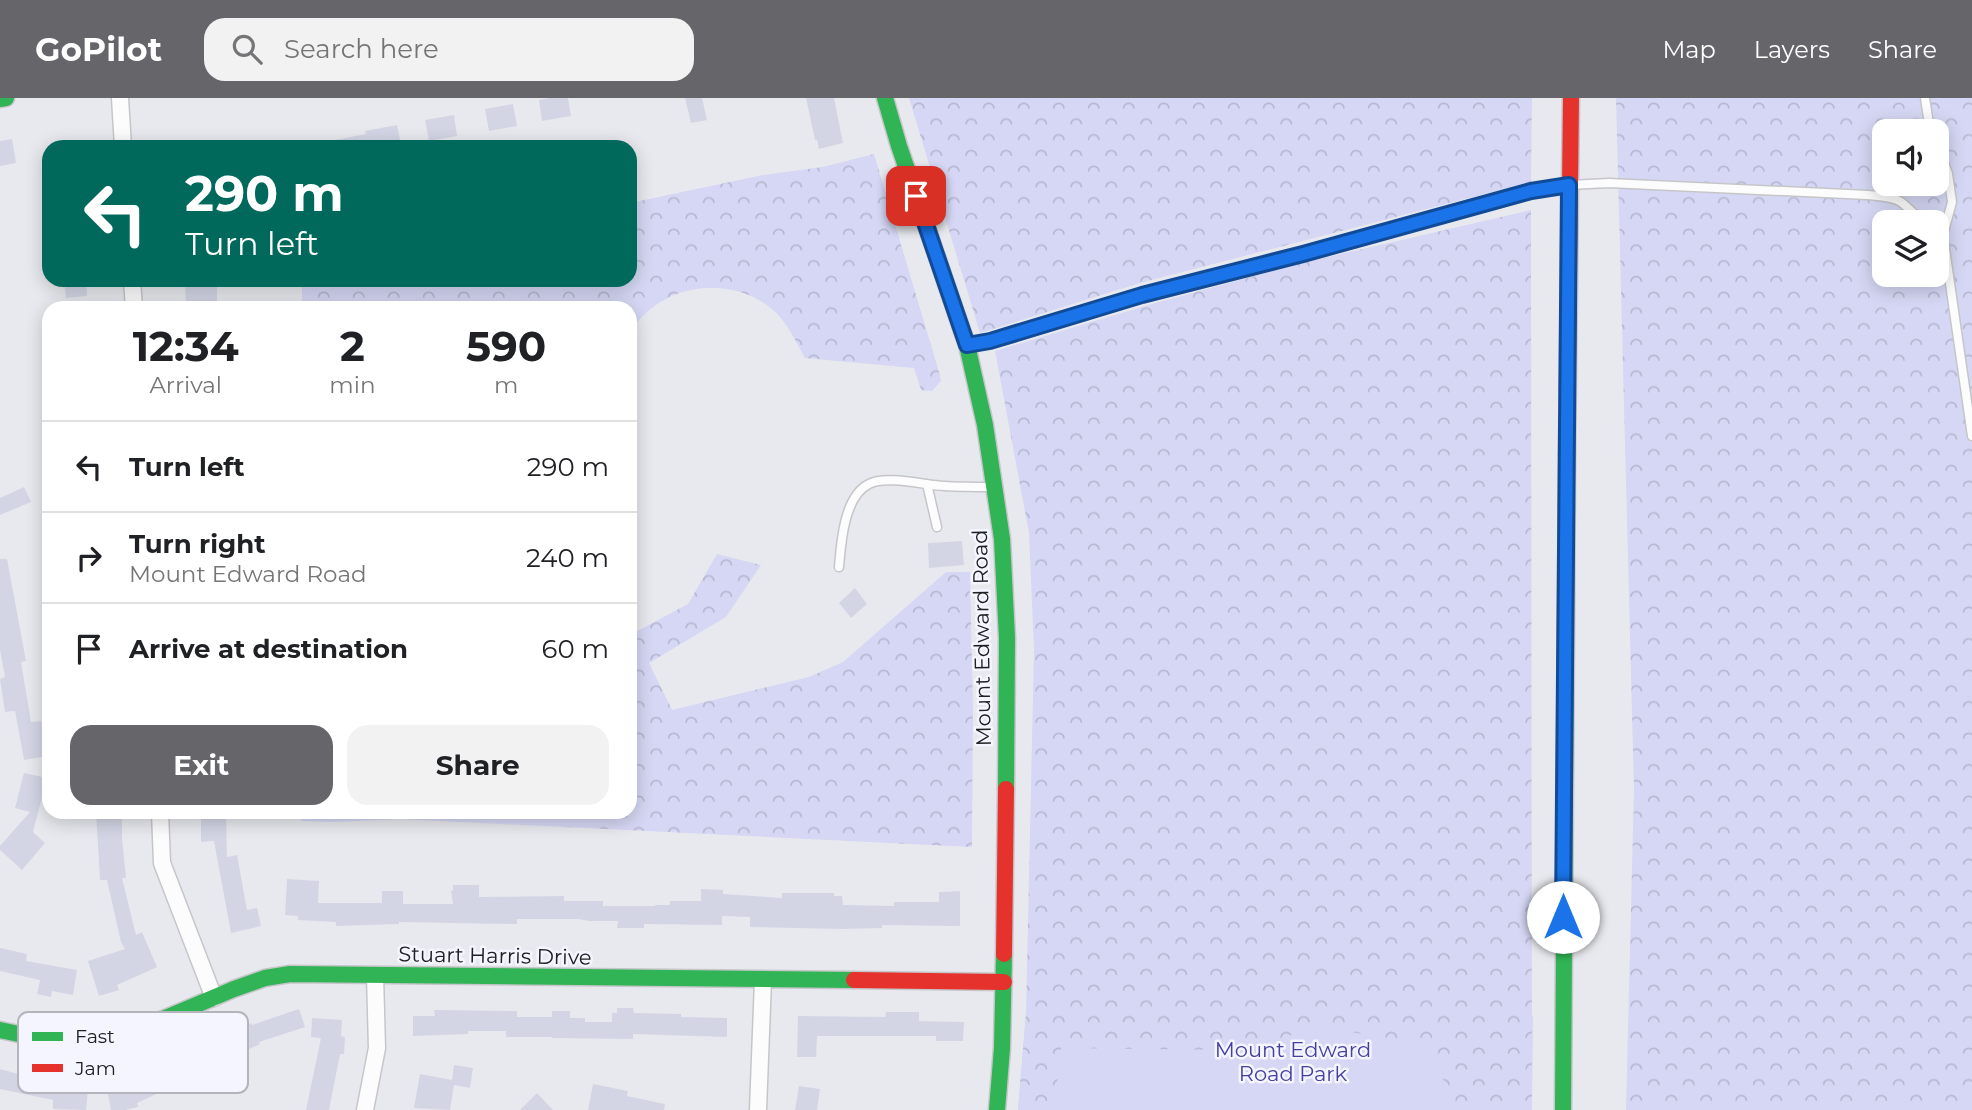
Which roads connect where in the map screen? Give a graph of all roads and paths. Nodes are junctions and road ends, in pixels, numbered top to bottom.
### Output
1 (6, 98) edge
2 (120, 98) edge
3 (885, 98) edge
4 (1571, 98) edge
5 (1925, 98) edge
6 (0, 99) edge
7 (1927, 119) edge
8 (123, 140) edge
9 (1949, 181) edge
10 (1569, 185) junction
11 (1908, 210) edge
12 (1948, 210) edge
13 (1949, 277) edge
14 (967, 345) junction
15 (1972, 436) edge
16 (927, 484) junction
17 (995, 487) junction
18 (937, 527) dead end
19 (839, 567) dead end
20 (160, 819) edge
21 (375, 975) junction
22 (763, 980) junction
23 (1004, 982) junction
24 (214, 998) junction
25 (180, 1012) edge
26 (0, 1030) edge
27 (18, 1034) edge
28 (365, 1110) edge
29 (758, 1110) edge
30 (997, 1110) edge
31 (1563, 1110) edge

1 - 6 street
2 - 8 street
3 - 14 street, Mount Edward Road
4 - 10 street
5 - 7 lane
9 - 12 lane
10 - 11 lane
10 - 14 lane
10 - 31 street
13 - 15 lane
14 - 17 street, Mount Edward Road
16 - 17 lane
16 - 18 lane
16 - 19 lane
17 - 23 street, Mount Edward Road
20 - 24 street
21 - 22 street, Stuart Harris Drive
21 - 24 street, Stuart Harris Drive
21 - 28 street
22 - 23 street, Stuart Harris Drive
22 - 29 street
23 - 30 street, Mount Edward Road
24 - 25 street, Stuart Harris Drive
26 - 27 street, Stuart Harris Drive

